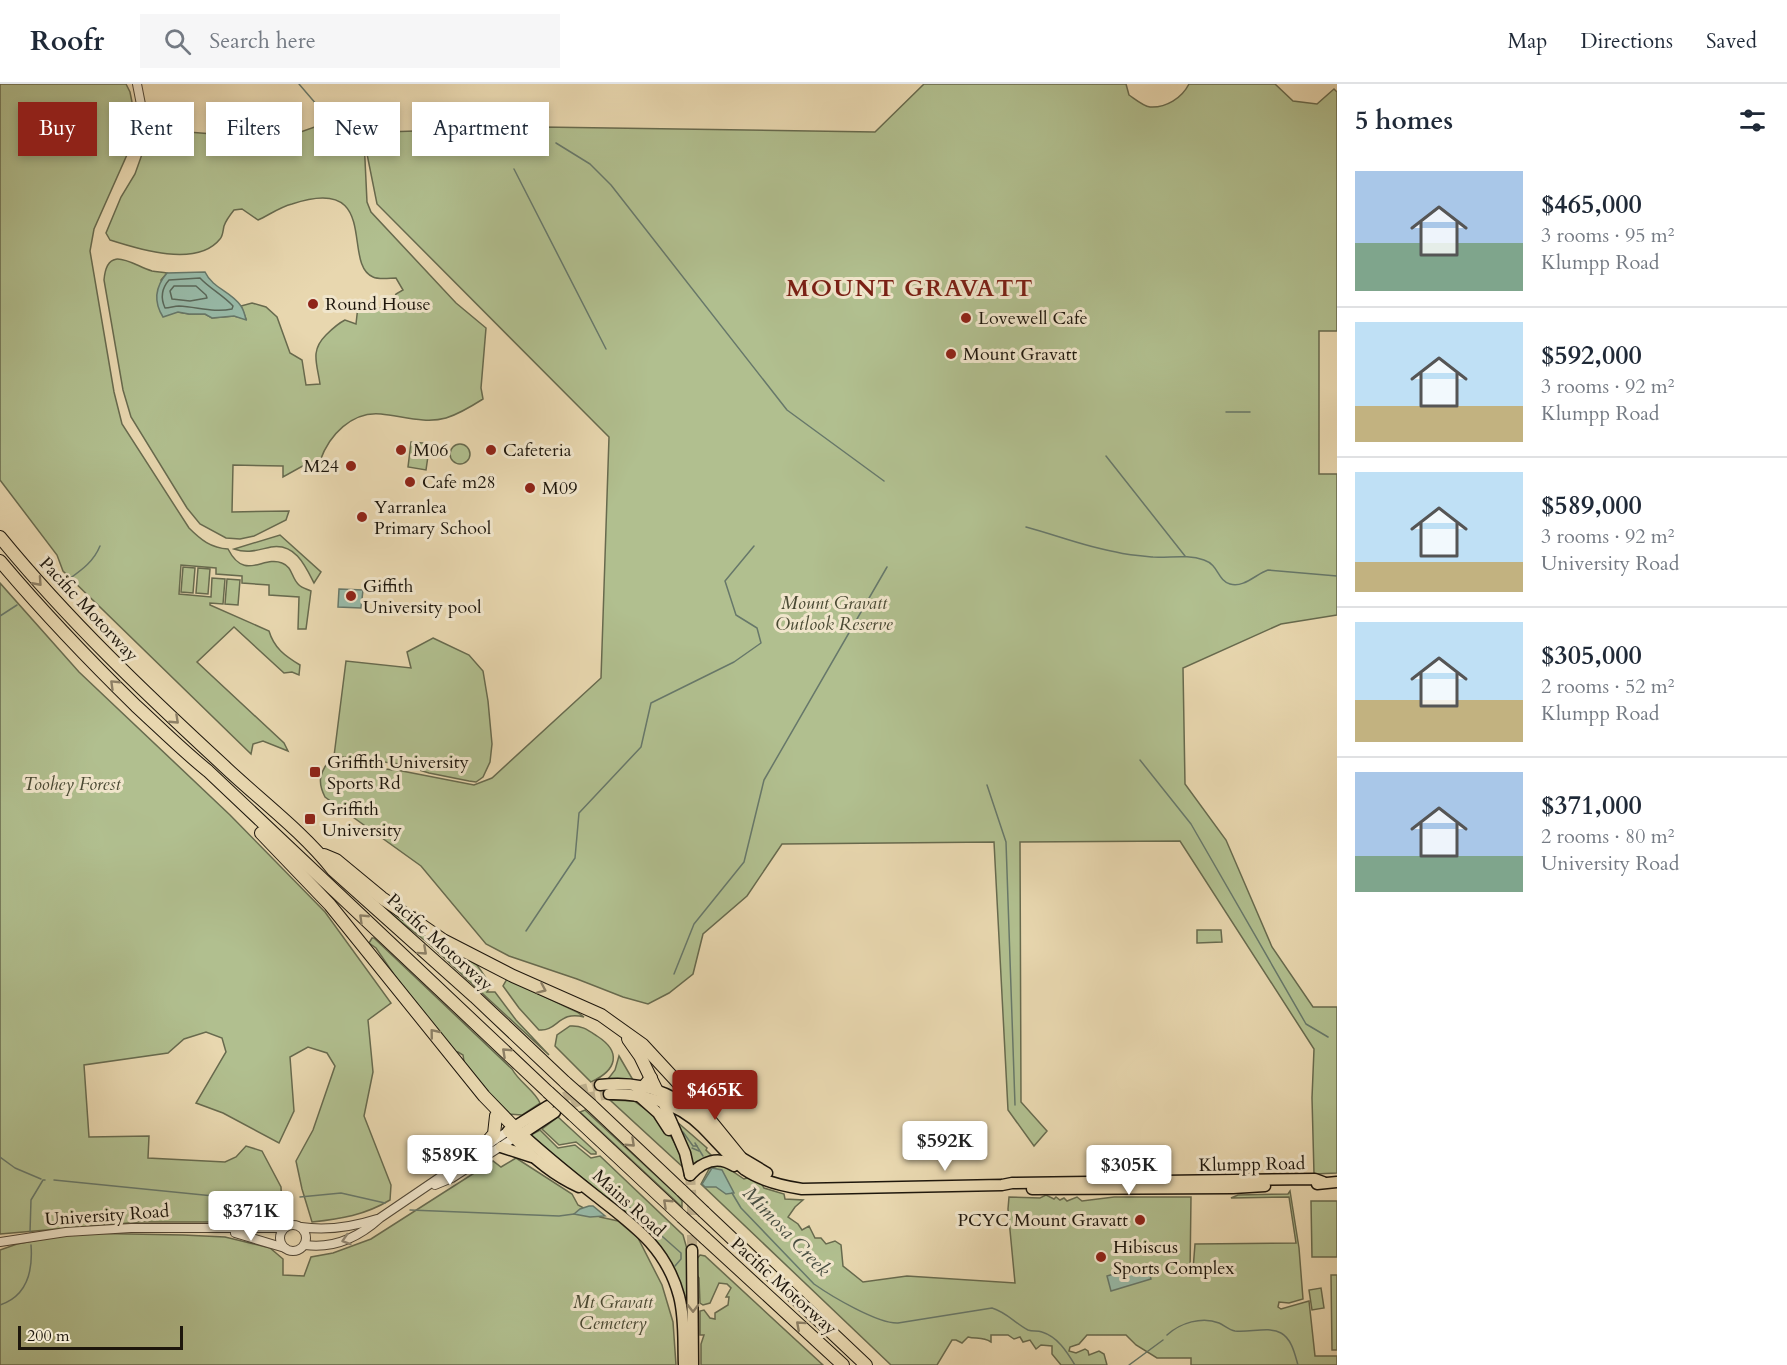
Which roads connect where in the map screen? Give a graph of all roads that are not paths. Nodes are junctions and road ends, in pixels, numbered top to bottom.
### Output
1 (137, 84) edge
2 (141, 102) edge
3 (0, 537) edge
4 (0, 561) edge
5 (187, 754) junction
6 (320, 853) junction
7 (624, 1033) junction
8 (600, 1085) tunnel mouth
9 (647, 1087) junction
10 (484, 1096) junction
11 (662, 1102) junction
12 (551, 1109) tunnel mouth
13 (496, 1116) junction
14 (515, 1133) junction
15 (680, 1142) junction
16 (501, 1147) junction
17 (481, 1149) junction
18 (535, 1157) junction
19 (740, 1157) junction
20 (748, 1172) junction
21 (1337, 1182) edge
22 (825, 1188) junction
23 (421, 1192) junction
24 (593, 1194) junction
25 (380, 1218) junction
26 (301, 1227) junction
27 (284, 1228) junction
28 (217, 1229) junction
29 (0, 1242) edge
30 (305, 1245) junction
31 (285, 1248) junction
32 (692, 1250) tunnel mouth
33 (684, 1365) edge
34 (693, 1365) edge
35 (843, 1365) edge
36 (866, 1365) edge

1 - 2 street
3 -> 6 highway, Pacific Motorway
5 -> 4 highway, Pacific Motorway
10 -> 5 highway
35 -> 5 highway, Pacific Motorway, bridge
6 -> 7 highway
6 -> 36 highway, Pacific Motorway, bridge
7 - 9 highway
7 - 19 highway
8 - 9 main road, Klumpp Road
9 - 11 main road
9 - 11 main road, Klumpp Road
9 - 15 main road
9 - 19 main road, Klumpp Road
10 - 13 highway
10 - 14 highway
11 - 15 main road
11 - 20 main road, Klumpp Road
12 - 14 main road
13 - 14 highway
13 - 17 highway
14 - 16 street
14 - 17 street
14 - 18 main road
14 - 24 main road, Mains Road
15 - 20 main road
16 - 18 main road
16 - 23 street
17 - 23 street
18 - 24 main road
19 - 22 main road, Klumpp Road
20 - 22 main road, Klumpp Road
21 - 22 main road, Klumpp Road
23 - 25 street
24 - 33 main road, Mains Road
25 - 26 street
25 -> 30 street
26 - 27 street
26 - 30 street
27 - 28 street, University Road
27 - 31 street
28 - 29 street, University Road
28 - 31 street, University Road
30 - 31 street
32 -> 34 main road

